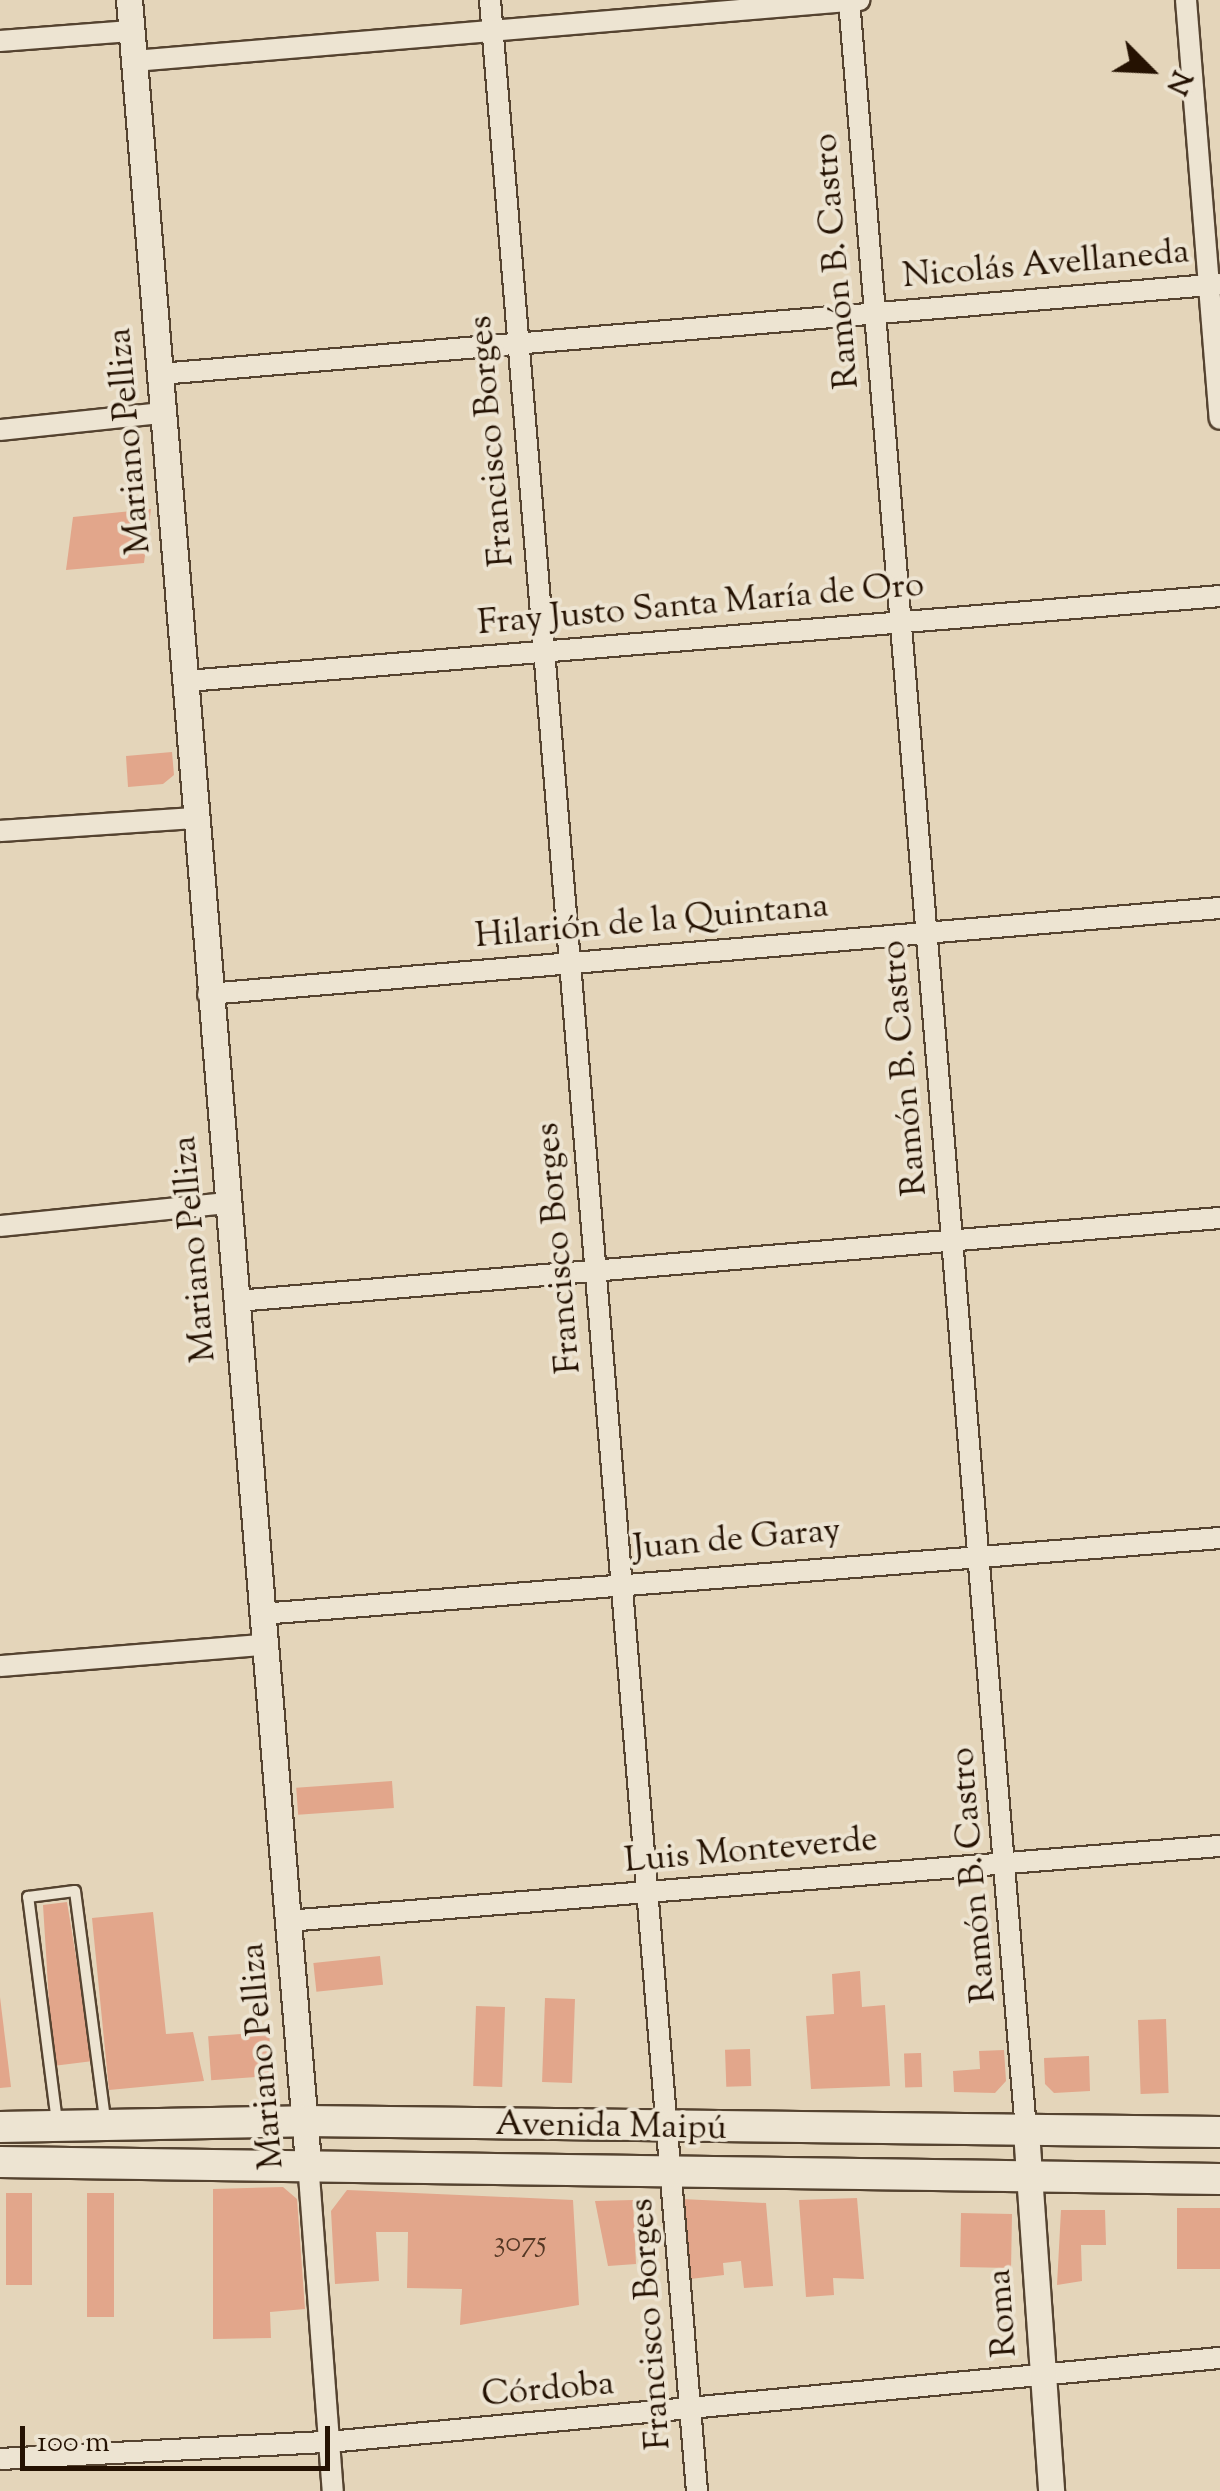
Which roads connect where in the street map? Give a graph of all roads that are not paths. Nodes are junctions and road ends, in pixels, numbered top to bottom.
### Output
1 (128, 0) edge
2 (490, 0) edge
3 (849, 0) edge
4 (859, 0) edge
5 (1186, 0) edge
6 (131, 31) junction
7 (492, 31) junction
8 (0, 42) edge
9 (134, 60) junction
10 (1214, 284) edge
11 (875, 313) junction
12 (518, 344) junction
13 (160, 374) junction
14 (162, 413) junction
15 (1220, 419) edge
16 (0, 430) edge
17 (1220, 596) edge
18 (901, 621) junction
19 (543, 652) junction
20 (187, 682) junction
21 (196, 818) junction
22 (0, 830) edge
23 (1220, 908) edge
24 (927, 932) junction
25 (569, 963) junction
26 (208, 994) junction
27 (227, 1203) junction
28 (1220, 1218) edge
29 (0, 1226) edge
30 (952, 1241) junction
31 (594, 1271) junction
32 (237, 1301) junction
33 (1220, 1538) edge
34 (978, 1554) junction
35 (620, 1584) junction
36 (260, 1614) junction
37 (263, 1645) junction
38 (0, 1666) edge
39 (1220, 1846) edge
40 (1009, 1864) junction
41 (651, 1894) junction
42 (287, 1922) junction
43 (305, 2121) junction
44 (106, 2125) junction
45 (670, 2125) junction
46 (58, 2126) junction
47 (0, 2127) edge
48 (1026, 2131) junction
49 (1220, 2132) edge
50 (0, 2162) edge
51 (308, 2162) junction
52 (673, 2166) junction
53 (1030, 2177) junction
54 (1220, 2179) edge
55 (1220, 2358) edge
56 (1044, 2375) junction
57 (692, 2411) junction
58 (329, 2442) junction
59 (0, 2459) edge
60 (333, 2491) edge
61 (696, 2491) edge
62 (1051, 2491) edge

1 - 6 street, Mariano Pelliza
2 - 7 street, Francisco Borges
3 - 4 street
3 - 7 street
3 - 11 street, Ramón B. Castro
5 - 10 street
6 - 8 street
6 - 9 street, Mariano Pelliza
7 - 9 street
7 - 12 street, Francisco Borges
9 - 13 street, Mariano Pelliza
10 - 11 street, Nicolás Avellaneda
10 - 15 street
11 - 12 street, Nicolás Avellaneda
11 - 18 street, Ramón B. Castro
12 - 13 street, Nicolás Avellaneda
12 - 19 street, Francisco Borges
13 - 14 street, Mariano Pelliza
14 - 16 street
14 - 20 street, Mariano Pelliza
17 - 18 street, Fray Justo Santa María de Oro
18 - 19 street, Fray Justo Santa María de Oro
18 - 24 street, Ramón B. Castro
19 - 20 street, Fray Justo Santa María de Oro
19 - 25 street, Francisco Borges
20 - 21 street, Mariano Pelliza
21 - 22 street
21 - 26 street, Mariano Pelliza
23 - 24 street, Hilarión de la Quintana
24 - 25 street, Hilarión de la Quintana
24 - 30 street, Ramón B. Castro
25 - 26 street, Hilarión de la Quintana
25 - 31 street, Francisco Borges
26 - 27 street, Mariano Pelliza
27 - 29 street
27 - 32 street, Mariano Pelliza
28 - 30 street
30 - 31 street
30 - 34 street, Ramón B. Castro
31 - 32 street
31 - 35 street, Francisco Borges
32 - 36 street, Mariano Pelliza
33 - 34 street, Juan de Garay
34 - 35 street, Juan de Garay
34 - 40 street, Ramón B. Castro
35 - 36 street, Juan de Garay
35 - 41 street, Francisco Borges
36 - 37 street, Mariano Pelliza
37 - 38 street
37 - 42 street, Mariano Pelliza
39 - 40 street, Luis Monteverde
40 - 41 street, Luis Monteverde
40 - 48 street, Ramón B. Castro
41 - 42 street, Luis Monteverde
41 - 45 street, Francisco Borges
42 - 43 street, Mariano Pelliza
43 - 44 main road, Avenida Maipú
43 - 45 main road, Avenida Maipú
43 - 51 street, Mariano Pelliza
44 - 46 main road, Avenida Maipú
44 - 46 lane
45 - 48 main road, Avenida Maipú
45 - 52 street, Francisco Borges
46 - 47 main road, Avenida Maipú
48 - 49 main road, Avenida Maipú
48 - 53 street, Roma
50 - 51 main road, Avenida Maipú
51 - 52 main road, Avenida Maipú
51 - 58 street, Mariano Pelliza
52 - 53 main road, Avenida Maipú
52 - 57 street, Francisco Borges
53 - 54 main road, Avenida Maipú
53 - 56 street, Roma
55 - 56 street, Córdoba
56 - 57 street, Córdoba
56 - 62 street, Roma
57 - 58 street, Córdoba
57 - 61 street, Francisco Borges
58 - 59 street, Córdoba
58 - 60 street, Mariano Pelliza

